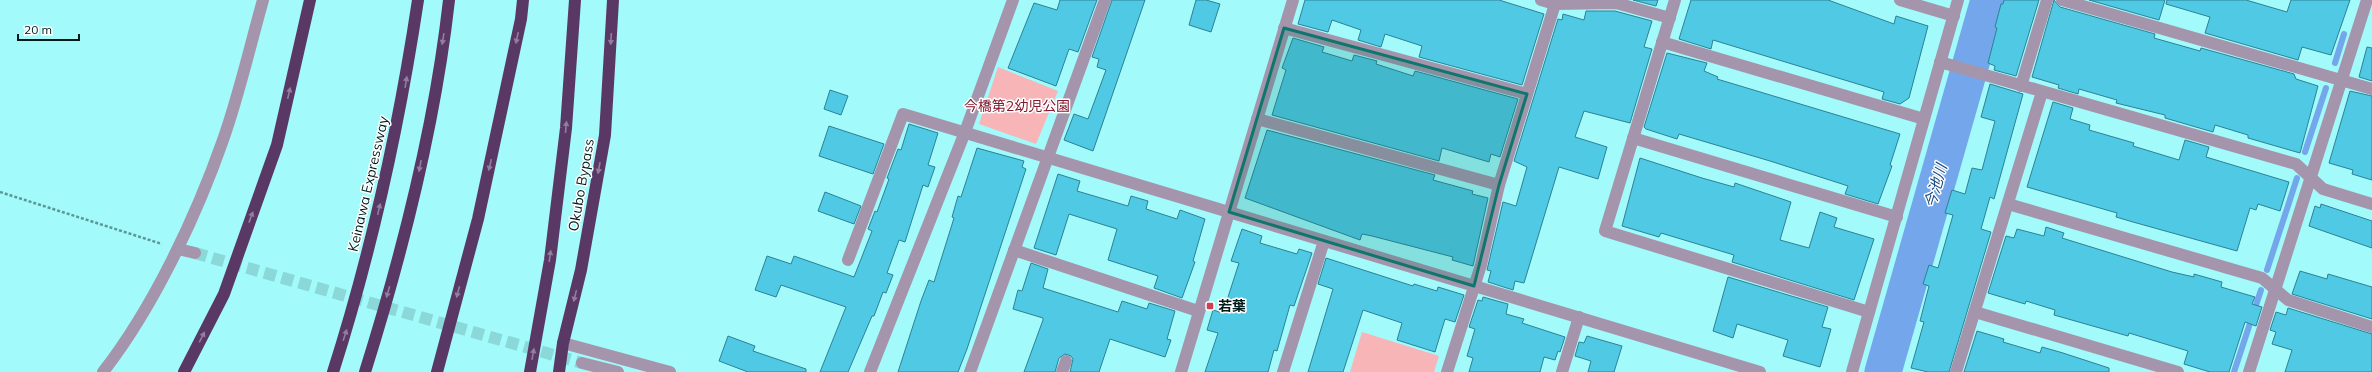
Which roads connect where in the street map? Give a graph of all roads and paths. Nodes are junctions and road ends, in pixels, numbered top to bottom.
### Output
1 (263, 0) edge
2 (310, 0) edge
3 (418, 0) edge
4 (449, 0) edge
5 (523, 0) edge
6 (575, 0) edge
7 (613, 0) edge
8 (1013, 0) edge
9 (1105, 0) edge
10 (1293, 0) edge
11 (1541, 0) edge
12 (1675, 0) edge
13 (1900, 0) edge
14 (1958, 0) edge
15 (2047, 0) edge
16 (2062, 0) edge
17 (2367, 0) edge
18 (1555, 4) junction
19 (1954, 16) junction
20 (1670, 18) junction
21 (1284, 28) junction
22 (1662, 42) junction
23 (1940, 62) junction
24 (2342, 81) junction
25 (2021, 86) junction
26 (2372, 89) edge
27 (2042, 92) junction
28 (1527, 94) junction
29 (1257, 119) junction
30 (1924, 119) junction
31 (965, 132) junction
32 (1633, 138) junction
33 (1048, 158) junction
34 (2311, 177) junction
35 (1499, 185) junction
36 (0, 192) edge
37 (2008, 204) junction
38 (2372, 204) edge
39 (1229, 212) junction
40 (1896, 217) junction
41 (1324, 241) junction
42 (178, 249) junction
43 (1014, 250) junction
44 (195, 254) tunnel mouth
45 (848, 260) dead end
46 (1474, 286) junction
47 (2276, 289) junction
48 (1198, 311) junction
49 (1869, 312) junction
50 (1974, 312) junction
51 (1578, 317) junction
52 (2372, 327) edge
53 (563, 342) junction
54 (582, 363) tunnel mouth
55 (103, 372) edge
56 (184, 372) edge
57 (333, 372) edge
58 (365, 372) edge
59 (437, 372) edge
60 (530, 372) edge
61 (559, 372) edge
62 (618, 372) edge
63 (670, 372) edge
64 (870, 372) edge
65 (970, 372) edge
66 (1181, 372) edge
67 (1283, 372) edge
68 (1447, 372) edge
69 (1562, 372) edge
70 (1760, 372) edge
71 (1852, 372) edge
72 (1956, 372) edge
73 (2178, 372) edge
74 (2250, 372) edge

1 - 42 street
56 -> 2 highway
57 -> 3 highway, Keinawa Expressway
4 -> 58 highway
5 -> 59 highway
60 -> 6 highway, Okubo Bypass
7 -> 53 highway, Okubo Bypass
8 - 31 street
9 - 33 street
10 - 21 street
11 - 18 street
12 - 20 street
13 - 19 street
14 - 19 street
15 - 25 street
16 - 24 street
17 - 24 street
18 - 20 street
18 - 28 street
19 - 23 street
20 - 22 street
21 - 28 street
21 - 29 street
22 - 30 street
22 - 32 street
23 - 25 street
23 - 30 street
24 - 26 street
24 - 34 street
25 - 27 street
27 - 34 street
27 - 37 street
28 - 35 street
29 - 35 street
29 - 39 street
30 - 40 street
31 - 33 street
31 - 45 street
31 - 64 street
32 - 40 street
32 - 49 street
33 - 39 street
33 - 43 street
34 - 38 street
34 - 47 street
35 - 46 street
36 - 42 path
37 - 47 street
37 - 50 street
39 - 41 street
39 - 48 street
40 - 49 street
41 - 46 street
41 - 67 street
42 - 44 street
42 - 55 street
43 - 48 street
43 - 65 street
46 - 51 street
46 - 68 street
47 - 52 street
47 - 74 street
48 - 66 street
49 - 71 street
50 - 72 street
50 - 73 street
51 - 69 street
51 - 70 street
53 - 61 highway, Okubo Bypass
53 - 63 street
54 - 62 street

